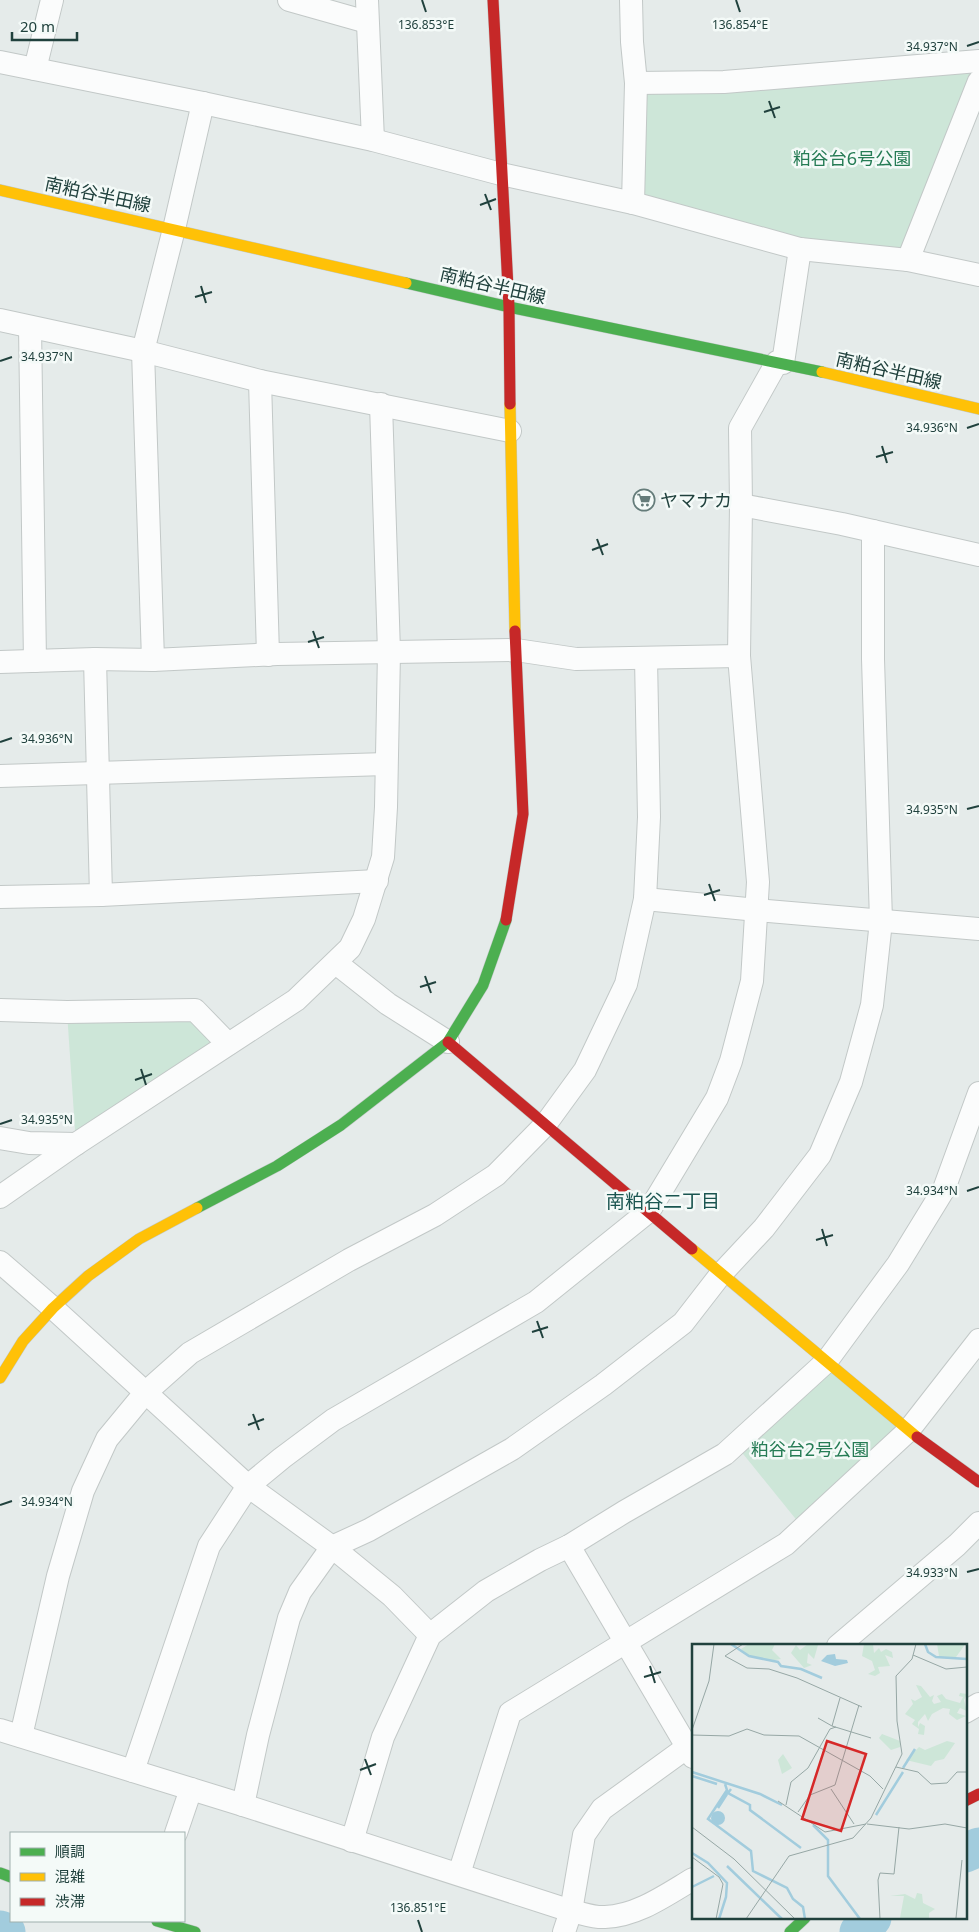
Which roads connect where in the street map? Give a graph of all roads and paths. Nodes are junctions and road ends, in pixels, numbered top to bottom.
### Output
1 (52, 0) edge
2 (289, 0) edge
3 (367, 0) edge
4 (493, 0) edge
5 (631, 0) edge
6 (367, 22) junction
7 (0, 62) edge
8 (979, 62) edge
9 (34, 68) junction
10 (979, 81) edge
11 (636, 83) junction
12 (203, 103) junction
13 (373, 140) junction
14 (501, 174) junction
15 (0, 190) edge
16 (633, 204) junction
17 (174, 229) junction
18 (800, 249) junction
19 (908, 260) junction
20 (979, 275) edge
21 (509, 307) junction
22 (0, 320) edge
23 (30, 327) junction
24 (143, 351) junction
25 (780, 362) junction
26 (260, 381) junction
27 (381, 404) junction
28 (979, 409) edge
29 (510, 431) junction
30 (741, 505) junction
31 (873, 531) junction
32 (979, 555) edge
33 (516, 650) junction
34 (389, 652) junction
35 (268, 654) junction
36 (739, 656) junction
37 (646, 658) junction
38 (95, 659) junction
39 (153, 660) junction
40 (35, 661) junction
41 (0, 662) edge
42 (386, 764) junction
43 (97, 772) junction
44 (0, 776) edge
45 (377, 881) junction
46 (101, 895) junction
47 (0, 896) edge
48 (645, 899) junction
49 (757, 910) junction
50 (881, 921) junction
51 (979, 929) edge
52 (336, 963) junction
53 (0, 1010) edge
54 (448, 1042) junction
55 (228, 1044) junction
56 (979, 1093) edge
57 (545, 1125) junction
58 (0, 1138) edge
59 (76, 1144) junction
60 (0, 1198) edge
61 (649, 1211) junction
62 (0, 1262) edge
63 (722, 1274) junction
64 (53, 1308) junction
65 (979, 1340) edge
66 (826, 1362) junction
67 (0, 1378) edge
68 (146, 1393) junction
69 (908, 1431) junction
70 (979, 1482) edge
71 (248, 1486) junction
72 (979, 1523) edge
73 (569, 1546) junction
74 (332, 1547) junction
75 (430, 1635) junction
76 (625, 1642) junction
77 (840, 1644) edge
78 (979, 1704) edge
79 (966, 1711) edge
80 (10, 1733) edge
81 (691, 1749) edge
82 (133, 1771) junction
83 (190, 1789) junction
84 (979, 1794) edge
85 (966, 1800) edge
86 (243, 1805) junction
87 (176, 1832) edge
88 (352, 1840) junction
89 (459, 1874) junction
90 (692, 1880) edge
91 (571, 1911) junction
92 (802, 1920) edge
93 (160, 1922) edge
94 (195, 1932) edge
95 (564, 1932) edge
96 (790, 1932) edge

1 - 9 street
2 - 6 street
3 - 6 street
4 - 14 street
5 - 11 street
6 - 13 street
7 - 9 street
8 - 11 street
9 - 12 street
10 - 19 street
11 - 16 street
12 - 13 street
12 - 17 street
13 - 14 street
14 - 16 street
14 - 21 street
15 - 17 street, 南粕谷半田線
16 - 18 street
17 - 21 street, 南粕谷半田線
17 - 24 street
18 - 19 street
18 - 25 street
19 - 20 street
21 - 25 street, 南粕谷半田線
21 - 29 street
22 - 23 street
23 - 24 street
23 - 40 street
24 - 26 street
24 - 39 street
25 - 28 street, 南粕谷半田線
25 - 30 street
26 - 27 street
26 - 35 street
27 - 29 street
27 - 34 street
29 - 33 street
30 - 31 street
30 - 36 street
31 - 32 street
31 - 50 street
33 - 34 street
33 - 37 street
33 - 54 street
34 - 35 street
34 - 42 street
35 - 39 street
36 - 37 street
36 - 49 street
37 - 48 street
38 - 39 street
38 - 40 street
38 - 43 street
40 - 41 street
42 - 43 street
42 - 45 street
43 - 44 street
43 - 46 street
45 - 46 street
45 - 52 street
46 - 47 street
48 - 49 street
48 - 57 street
49 - 50 street
49 - 61 street
50 - 51 street
50 - 63 street
52 - 54 street
52 - 55 street
53 - 55 street
54 - 57 street
54 - 64 street
55 - 59 street
56 - 66 street
57 - 61 street
57 - 68 street
58 - 59 street
59 - 60 street
61 - 63 street
61 - 71 street
62 - 64 street
63 - 66 street
63 - 74 street
64 - 67 street
64 - 68 street
65 - 69 street
66 - 69 street
66 - 73 street
68 - 71 street
68 - 80 street
69 - 70 street
69 - 76 street
71 - 74 street
71 - 82 street
72 - 77 street
73 - 75 street
73 - 76 street
74 - 75 street
74 - 86 street
75 - 88 street
76 - 81 street
76 - 89 street
78 - 79 street
80 - 82 street
81 - 91 street
82 - 83 street
83 - 86 street
83 - 87 street
84 - 85 street
86 - 88 street
88 - 89 street
89 - 91 street
90 - 91 street
91 - 95 street
92 - 96 street
93 - 94 street

